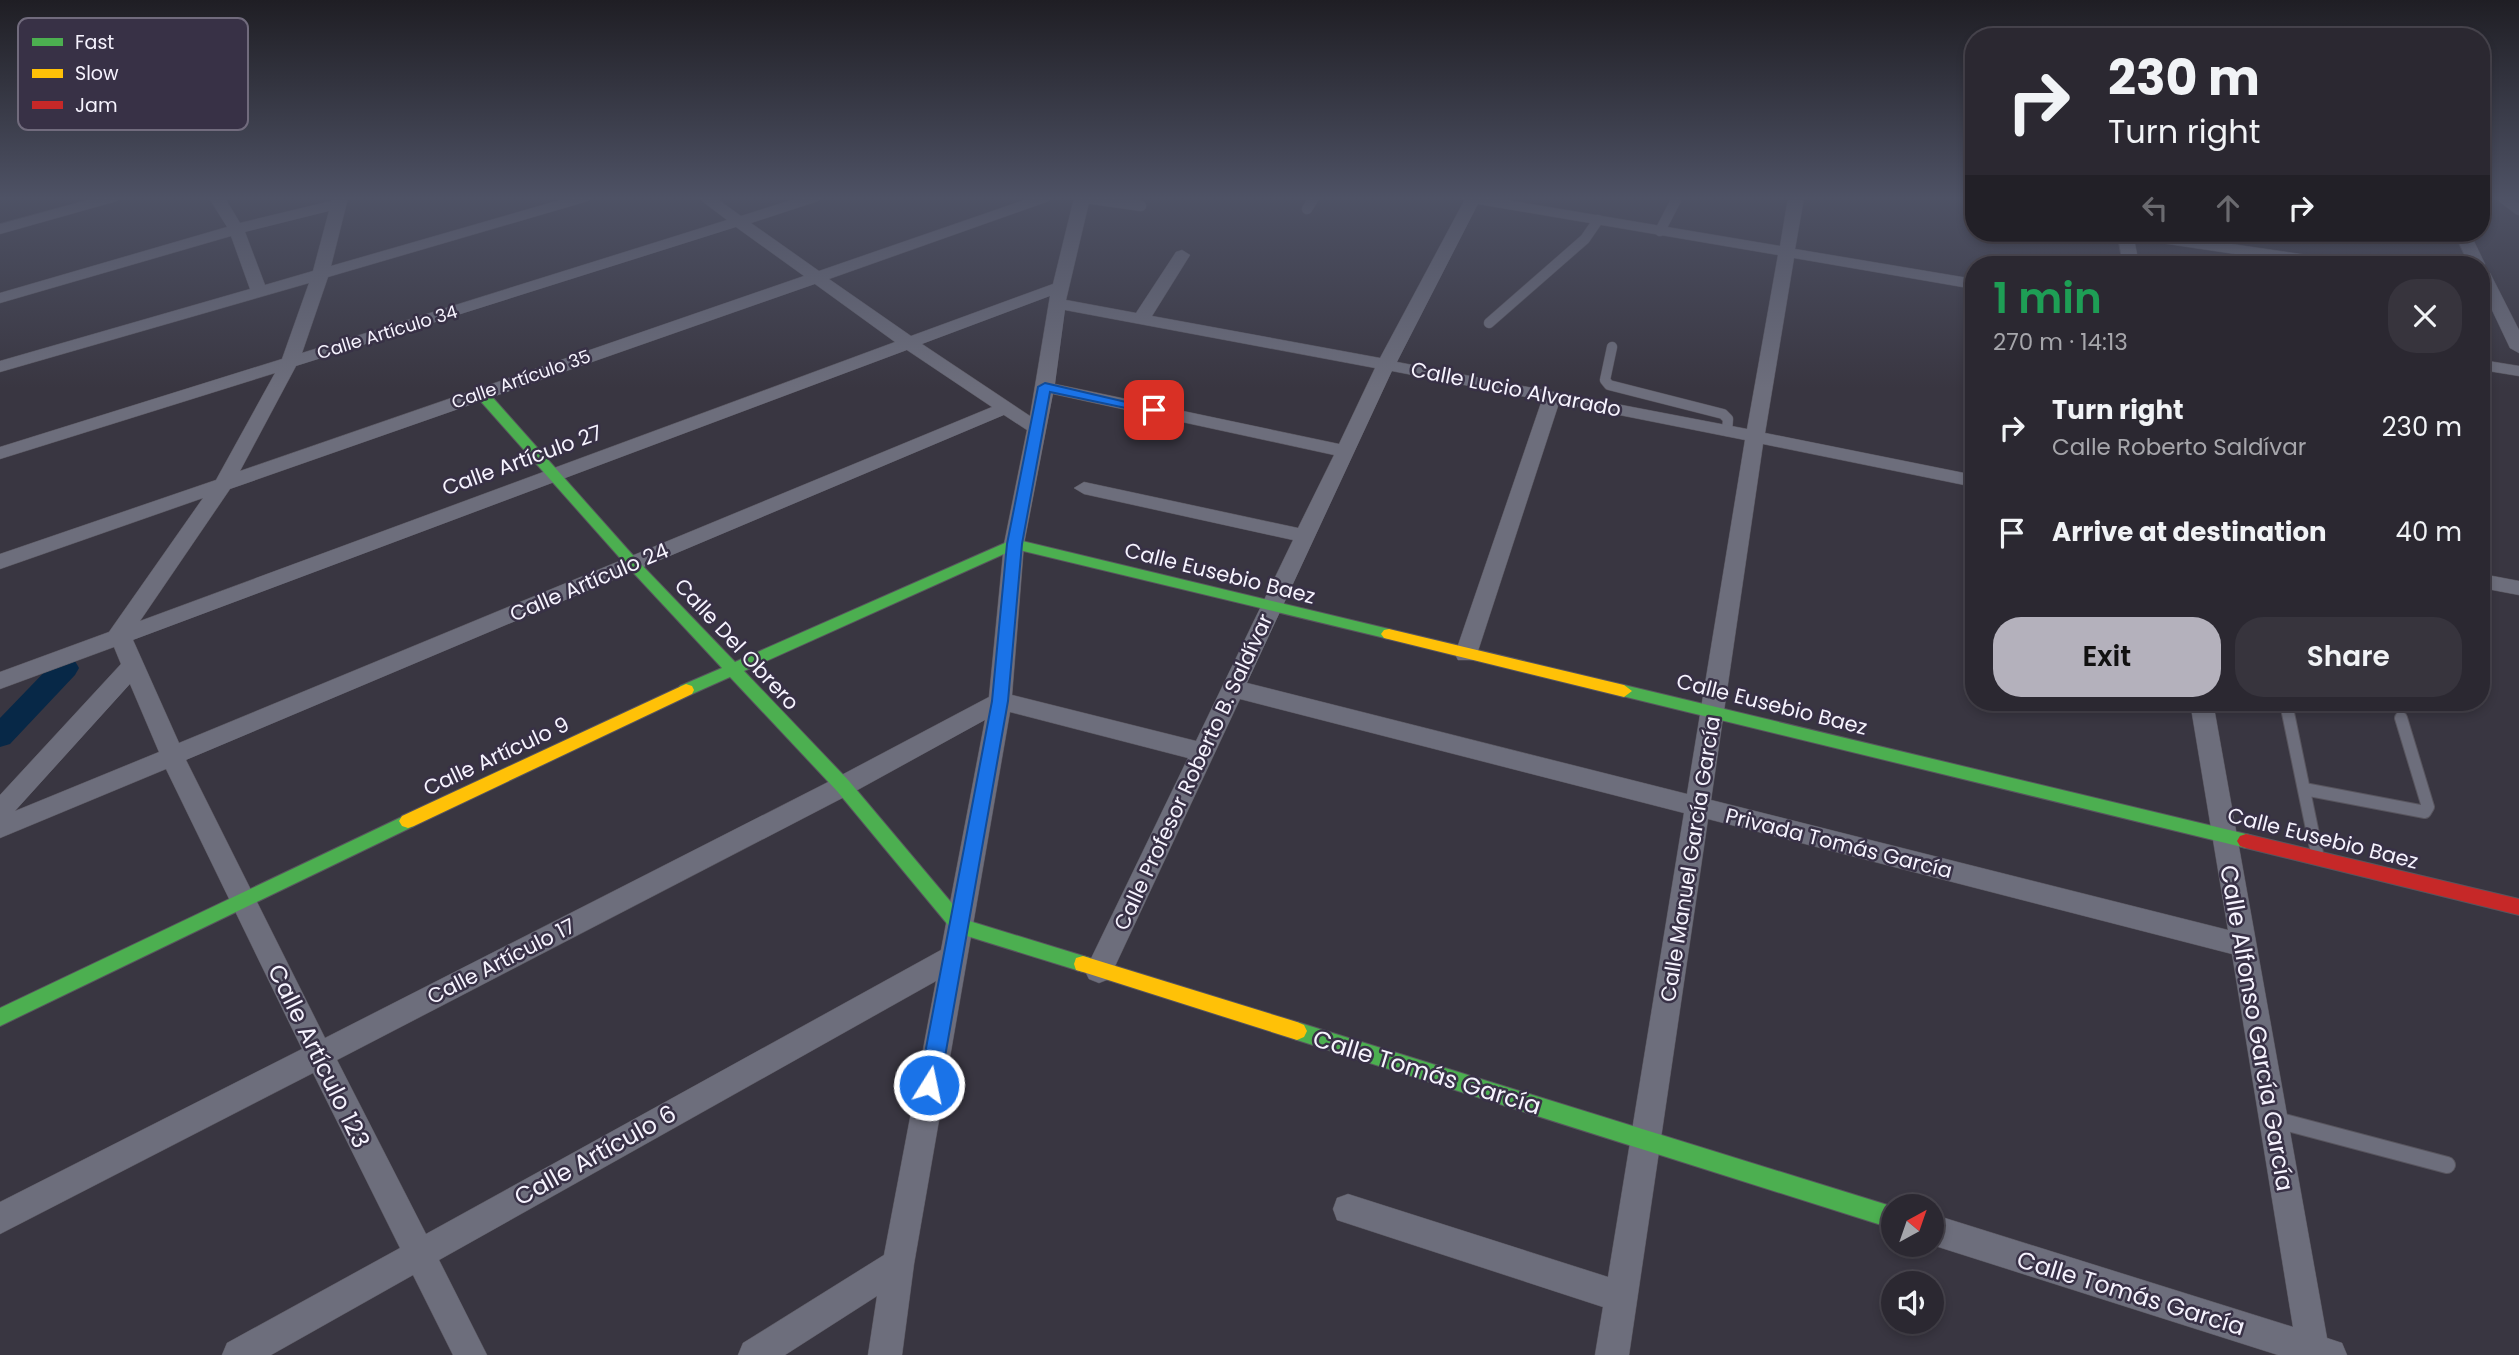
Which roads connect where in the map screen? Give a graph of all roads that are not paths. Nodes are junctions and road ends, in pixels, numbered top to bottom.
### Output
1 (126, 261) edge
2 (249, 261) edge
3 (324, 261) edge
4 (367, 261) edge
5 (614, 261) edge
6 (793, 261) edge
7 (861, 261) edge
8 (1067, 261) edge
9 (1178, 261) edge
10 (1439, 261) edge
11 (1560, 261) edge
12 (1786, 261) edge
13 (1837, 261) edge
14 (320, 275) junction
15 (815, 277) junction
16 (1965, 283) edge
17 (260, 290) junction
18 (2490, 293) edge
19 (1058, 295) junction
20 (0, 298) edge
21 (1142, 317) junction
22 (1489, 323) dead end
23 (908, 342) junction
24 (1612, 347) dead end
25 (2519, 348) edge
26 (289, 363) junction
27 (1386, 365) junction
28 (2490, 366) edge
29 (0, 367) edge
30 (2519, 371) edge
31 (1045, 387) junction
32 (481, 393) junction
33 (1552, 396) junction
34 (1005, 408) junction
35 (1036, 428) junction
36 (1727, 431) junction
37 (1755, 436) junction
38 (1345, 452) junction
39 (0, 453) edge
40 (550, 474) junction
41 (1965, 479) edge
42 (224, 484) junction
43 (1084, 488) dead end
44 (1304, 536) junction
45 (1014, 544) junction
46 (0, 562) edge
47 (632, 564) junction
48 (2490, 583) edge
49 (2519, 588) edge
50 (1271, 607) junction
51 (119, 634) junction
52 (1466, 654) junction
53 (132, 667) junction
54 (732, 668) junction
55 (29, 669) junction
56 (0, 681) edge
57 (1231, 688) junction
58 (0, 698) edge
59 (1000, 701) junction
60 (1713, 711) junction
61 (2203, 711) edge
62 (2288, 711) edge
63 (2401, 718) dead end
64 (1202, 752) junction
65 (172, 755) junction
66 (843, 786) junction
67 (2304, 789) junction
68 (1698, 808) junction
69 (0, 811) edge
70 (0, 828) edge
71 (2224, 835) junction
72 (2318, 858) junction
73 (241, 899) junction
74 (2519, 906) edge
75 (961, 926) junction
76 (2243, 945) junction
77 (952, 958) junction
78 (1099, 971) junction
79 (0, 1017) edge
80 (320, 1054) junction
81 (2273, 1119) junction
82 (1646, 1140) junction
83 (2447, 1165) dead end
84 (1348, 1209) dead end
85 (1881, 1214) edge
86 (0, 1219) edge
87 (1944, 1234) edge
88 (417, 1254) junction
89 (898, 1264) junction
90 (1622, 1297) junction
91 (2319, 1353) edge
92 (239, 1355) edge
93 (470, 1355) edge
94 (755, 1355) edge
95 (885, 1355) edge
96 (1612, 1355) edge

1 - 20 street
2 - 17 street
3 - 14 street
4 - 14 street
5 - 26 street, Calle Artículo 34
6 - 15 street
7 - 15 street, Calle Artículo 35
8 - 19 street
9 - 21 street
10 - 27 street, Calle Profesor Roberto B. Saldívar
11 - 22 lane
12 - 37 street, Calle Manuel García García
13 - 16 street
14 - 17 street
14 - 26 street
15 - 23 street
15 - 32 street, Calle Artículo 35
17 - 29 street
18 - 25 street
19 - 21 street, Calle Lucio Alvarado
19 - 23 street, Calle Artículo 27
19 - 31 street
21 - 27 street, Calle Lucio Alvarado
23 - 34 street
23 - 40 street, Calle Artículo 27
24 - 36 lane
26 - 39 street, Calle Artículo 34
26 - 42 street
27 - 33 street, Calle Lucio Alvarado
27 - 38 street, Calle Profesor Roberto B. Saldívar
28 - 30 street
31 - 35 street
31 - 38 street
32 - 40 street, Calle Del Obrero
32 - 42 street, Calle Artículo 35
33 - 36 street, Calle Lucio Alvarado
33 - 52 street
34 - 35 street
34 - 47 street, Calle Artículo 24
35 - 45 street
36 - 37 street, Calle Lucio Alvarado
37 - 41 street, Calle Lucio Alvarado
37 - 60 street, Calle Manuel García García
38 - 44 street, Calle Profesor Roberto B. Saldívar
40 - 47 street, Calle Del Obrero
40 - 51 street, Calle Artículo 27
42 - 46 street, Calle Artículo 35
42 - 51 street
43 - 44 street
44 - 50 street, Calle Profesor Roberto B. Saldívar
45 - 50 street, Calle Eusebio Baez
45 - 54 street, Calle Artículo 9
45 - 59 street
47 - 54 street, Calle Del Obrero
47 - 65 street, Calle Artículo 24
48 - 49 street
50 - 52 street, Calle Eusebio Baez
50 - 57 street, Calle Profesor Roberto B. Saldívar
51 - 53 street, Calle Artículo 123
51 - 55 street, Calle Artículo 27
52 - 60 street, Calle Eusebio Baez
53 - 65 street, Calle Artículo 123
53 - 69 street
54 - 66 street, Calle Del Obrero
54 - 73 street, Calle Artículo 9
55 - 56 street, Calle Artículo 27
55 - 58 street
57 - 64 street, Calle Profesor Roberto B. Saldívar
57 - 68 street, Privada Tomás García
59 - 64 street
59 - 66 street, Calle Artículo 17
59 - 75 street
60 - 68 street, Calle Manuel García García
60 - 71 street, Calle Eusebio Baez
61 - 71 street, Calle Alfonso García García
62 - 67 lane
63 - 67 lane
64 - 78 street, Calle Profesor Roberto B. Saldívar
65 - 70 street, Calle Artículo 24
65 - 73 street, Calle Artículo 123
66 - 75 street, Calle Del Obrero
66 - 80 street, Calle Artículo 17
67 - 72 lane
68 - 76 street, Privada Tomás García
68 - 82 street, Calle Manuel García García
71 - 72 street, Calle Eusebio Baez
71 - 76 street, Calle Alfonso García García
72 - 74 street, Calle Eusebio Baez
73 - 79 street, Calle Artículo 9
73 - 80 street, Calle Artículo 123
75 - 77 street
75 - 78 street, Calle Tomás García
76 - 81 street, Calle Alfonso García García
77 - 88 street, Calle Artículo 6
77 - 89 street
78 - 82 street, Calle Tomás García
80 - 86 street, Calle Artículo 17
80 - 88 street, Calle Artículo 123
81 - 83 lane
81 - 91 street, Calle Alfonso García García
82 - 85 street, Calle Tomás García
82 - 90 street, Calle Manuel García García
84 - 90 street
87 - 91 street, Calle Tomás García
88 - 92 street, Calle Artículo 6
88 - 93 street, Calle Artículo 123
89 - 94 street
89 - 95 street
90 - 96 street, Calle Manuel García García

